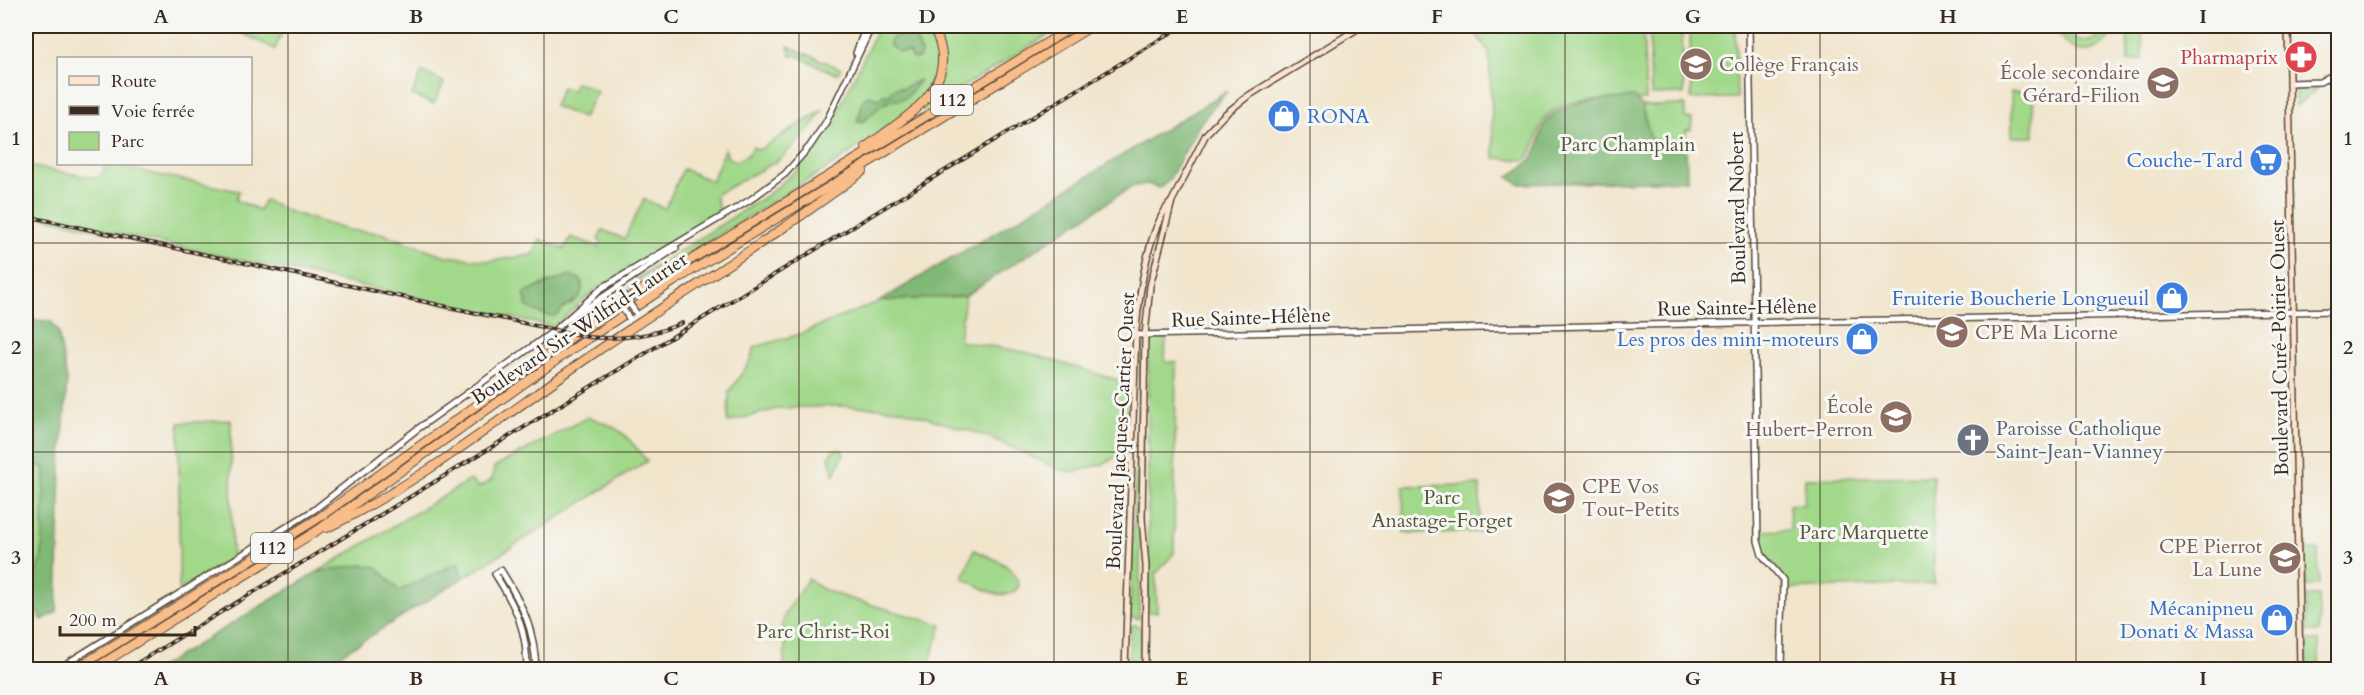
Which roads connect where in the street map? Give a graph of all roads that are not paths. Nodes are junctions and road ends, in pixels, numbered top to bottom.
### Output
1 (866, 26) edge
2 (873, 26) edge
3 (932, 26) edge
4 (988, 26) edge
5 (1033, 26) edge
6 (1074, 26) edge
7 (1092, 26) edge
8 (1362, 26) edge
9 (1749, 26) edge
10 (2289, 26) edge
11 (850, 69) junction
12 (2337, 73) edge
13 (2289, 83) junction
14 (899, 144) junction
15 (831, 174) junction
16 (1172, 201) junction
17 (617, 284) junction
18 (607, 285) junction
19 (611, 291) junction
20 (2338, 310) edge
21 (2293, 312) junction
22 (572, 316) junction
23 (1754, 322) junction
24 (638, 323) junction
25 (1145, 334) junction
26 (1136, 335) junction
27 (298, 542) junction
28 (56, 669) edge
29 (74, 669) edge
30 (92, 669) edge
31 (528, 669) edge
32 (536, 669) edge
33 (1125, 669) edge
34 (1145, 669) edge
35 (1781, 669) edge
36 (2300, 669) edge

1 - 11 street
2 - 11 street
3 - 15 highway
4 - 5 highway
6 - 15 highway, Boulevard Sir-Wilfrid-Laurier / 112
7 - 14 highway, Boulevard Sir-Wilfrid-Laurier / 112
8 - 16 main road, Boulevard Jacques-Cartier Ouest
9 - 23 street, Boulevard Nobert
10 - 13 main road, Boulevard Curé-Poirier Ouest
11 - 17 street
12 - 13 street
13 - 21 main road, Boulevard Curé-Poirier Ouest
14 - 24 highway
14 - 27 highway, Boulevard Sir-Wilfrid-Laurier / 112
15 - 29 highway, Boulevard Sir-Wilfrid-Laurier / 112
16 - 25 main road, Boulevard Jacques-Cartier Ouest
16 - 26 main road, Boulevard Jacques-Cartier Ouest
17 - 18 street
17 - 19 street
17 - 24 street, bridge
18 - 19 street
18 - 22 street
19 - 22 street
19 - 24 street, bridge
20 - 21 street, Rue Sainte-Hélène
21 - 23 street, Rue Sainte-Hélène
21 - 36 main road, Boulevard Curé-Poirier Ouest
22 - 28 street, Boulevard Sir-Wilfrid-Laurier
23 - 25 street, Rue Sainte-Hélène
23 - 35 street, Boulevard Nobert
24 - 27 highway
25 - 26 street, Rue Sainte-Hélène
25 - 34 main road, Boulevard Jacques-Cartier Ouest
26 - 33 main road, Boulevard Jacques-Cartier Ouest
27 - 30 highway, Boulevard Sir-Wilfrid-Laurier / 112
31 - 32 street

